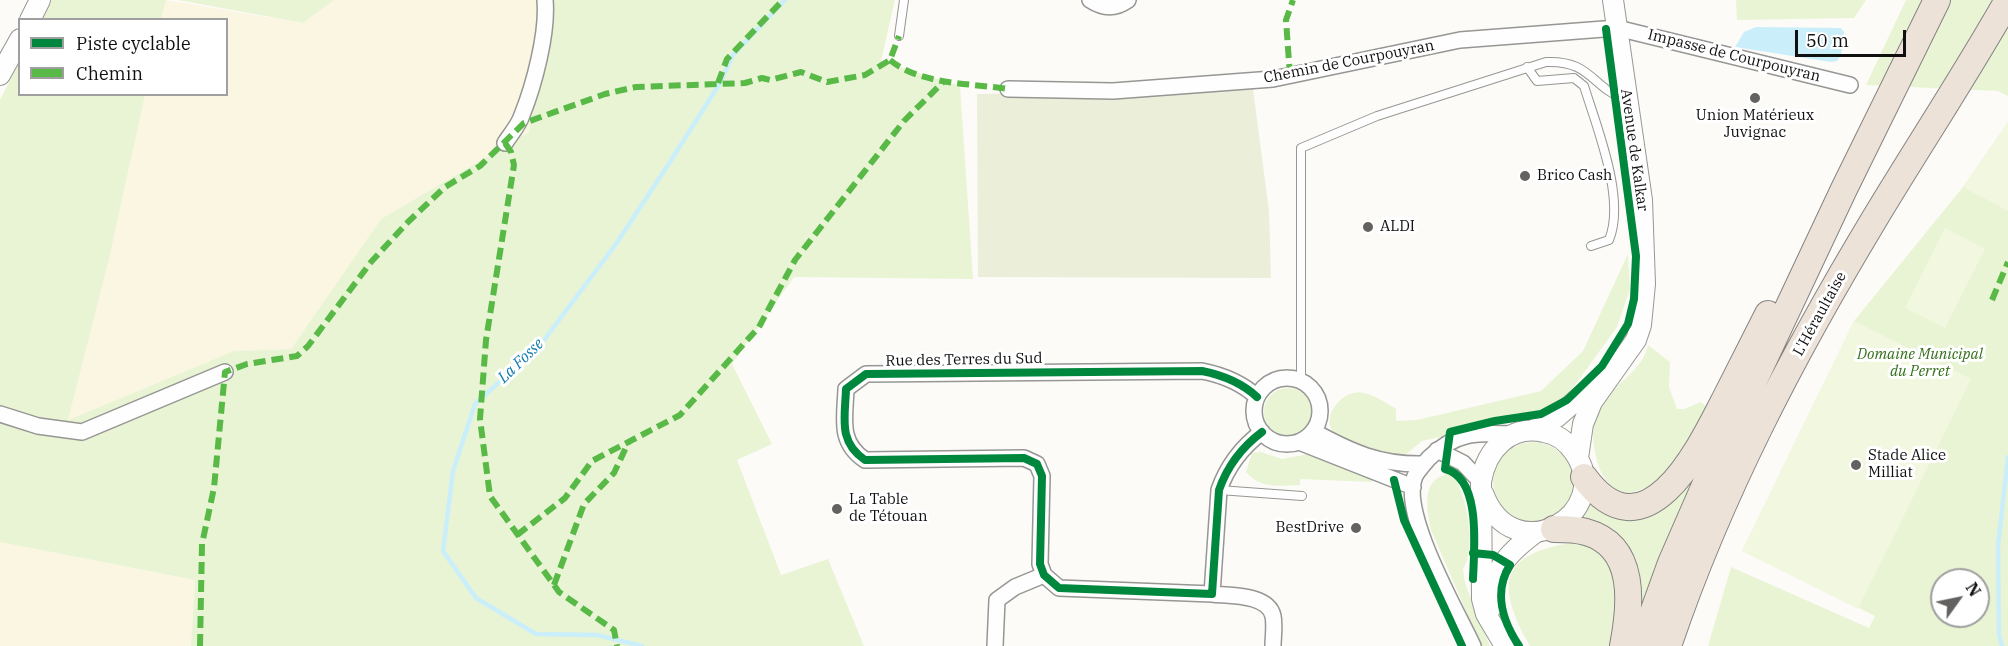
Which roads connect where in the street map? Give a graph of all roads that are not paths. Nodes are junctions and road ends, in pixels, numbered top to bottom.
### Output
1 (40, 0) edge
2 (545, 0) edge
3 (904, 0) edge
4 (1090, 0) edge
5 (1128, 0) edge
6 (1613, 0) edge
7 (1931, 0) edge
8 (1937, 0) edge
9 (2008, 0) edge
10 (31, 18) edge
11 (1617, 28) junction
12 (898, 36) dead end
13 (18, 43) edge
14 (1527, 67) junction
15 (0, 75) edge
16 (1850, 85) dead end
17 (1008, 88) dead end
18 (1627, 101) junction
19 (505, 143) dead end
20 (1875, 218) junction
21 (1591, 246) dead end
22 (1643, 301) junction
23 (225, 372) dead end
24 (1301, 381) junction
25 (1257, 397) junction
26 (0, 414) edge
27 (1533, 430) junction
28 (1313, 431) junction
29 (1262, 432) junction
30 (1513, 434) junction
31 (1299, 442) junction
32 (1437, 450) junction
33 (1424, 464) junction
34 (1581, 467) junction
35 (1413, 487) junction
36 (1482, 487) junction
37 (1219, 490) junction
38 (1302, 496) dead end
39 (1544, 531) junction
40 (1044, 575) junction
41 (1212, 594) junction
42 (1502, 642) edge
43 (995, 646) edge
44 (1273, 646) edge
45 (1473, 646) edge
46 (1623, 646) edge
47 (1641, 646) edge
48 (1668, 646) edge
49 (1683, 646) edge

1 - 10 street
2 - 19 street
3 - 12 lane
4 - 5 street
6 - 11 street, Avenue de Kalkar
7 - 34 highway
8 - 47 highway, L'Héraultaise
9 - 20 highway, L'Héraultaise
11 - 16 street, Impasse de Courpouyran
11 - 17 street, Chemin de Courpouyran
11 - 18 street, Avenue de Kalkar
13 - 15 street
14 - 18 lane
14 - 21 lane
14 - 24 lane
18 - 22 street, Avenue de Kalkar
20 - 48 highway, L'Héraultaise
20 - 49 highway
22 - 27 street, Avenue de Kalkar
22 - 34 street, Avenue de Kalkar
23 - 26 street
24 - 25 street
24 - 28 street
25 - 29 street
25 - 40 street, Rue des Terres du Sud
27 - 30 street
27 - 34 street
28 - 31 street
28 - 33 street
29 - 31 street
29 - 37 street
30 - 32 street
30 - 36 street
31 - 35 street
32 - 33 street
32 - 36 street
33 - 35 street
34 - 39 street
35 - 45 street
36 - 39 street
36 - 42 street
37 - 38 lane
37 - 41 street
39 - 42 street
39 - 46 highway
40 - 41 street
40 - 43 street
41 - 44 street

